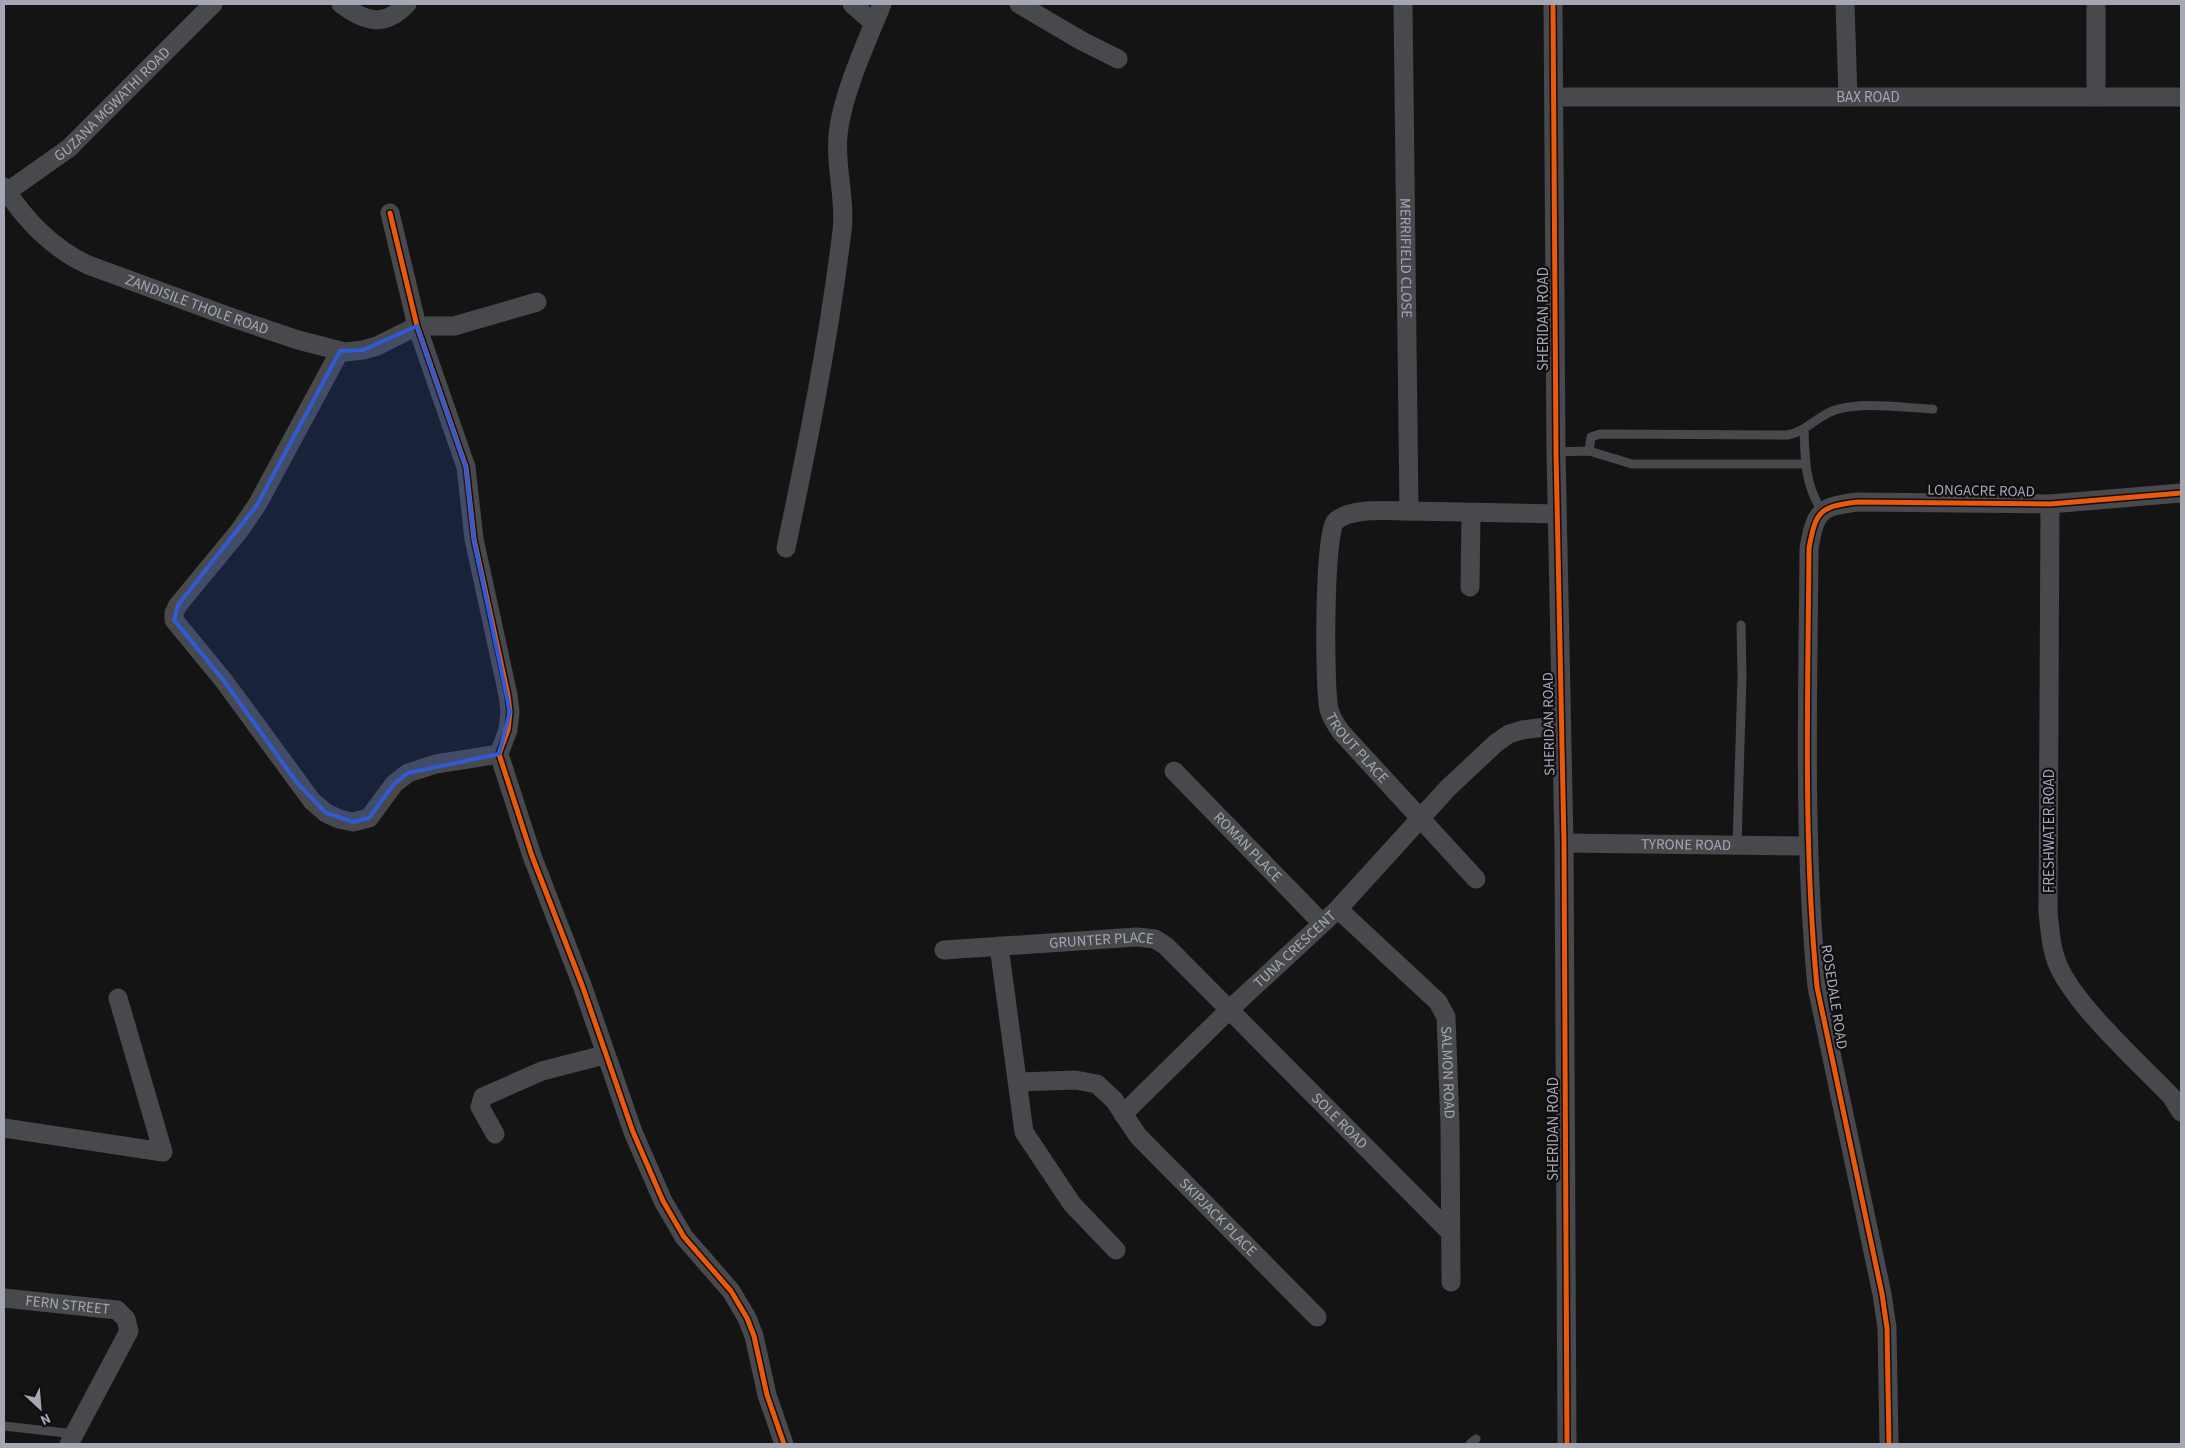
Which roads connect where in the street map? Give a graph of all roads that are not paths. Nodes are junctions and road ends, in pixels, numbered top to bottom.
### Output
1 (213, 4) edge
2 (342, 4) edge
3 (407, 4) edge
4 (852, 4) edge
5 (882, 4) edge
6 (1020, 4) edge
7 (1403, 4) edge
8 (1554, 4) edge
9 (1845, 4) edge
10 (2096, 4) edge
11 (874, 23) junction
12 (1118, 59) dead end
13 (1848, 96) junction
14 (1554, 97) junction
15 (2096, 97) junction
16 (2181, 97) edge
17 (5, 191) edge
18 (390, 214) dead end
19 (537, 302) dead end
20 (417, 326) junction
21 (340, 351) junction
22 (1933, 408) dead end
23 (1804, 430) junction
24 (1589, 451) junction
25 (1556, 452) junction
26 (1805, 464) junction
27 (2181, 493) edge
28 (2050, 504) junction
29 (1822, 510) junction
30 (1409, 511) junction
31 (1471, 514) junction
32 (1557, 514) junction
33 (786, 548) dead end
34 (1470, 586) dead end
35 (1741, 625) dead end
36 (1561, 725) junction
37 (499, 754) junction
38 (1174, 771) dead end
39 (1422, 818) junction
40 (1564, 843) junction
41 (1737, 845) junction
42 (1808, 846) junction
43 (1476, 879) dead end
44 (1338, 908) junction
45 (1322, 923) junction
46 (999, 946) junction
47 (944, 950) dead end
48 (118, 998) dead end
49 (1230, 1009) junction
50 (604, 1055) junction
51 (1018, 1082) junction
52 (2181, 1112) edge
53 (1123, 1114) junction
54 (4, 1128) edge
55 (495, 1134) dead end
56 (1450, 1232) junction
57 (1116, 1250) dead end
58 (1451, 1282) dead end
59 (4, 1298) edge
60 (1317, 1317) dead end
61 (4, 1426) edge
62 (72, 1439) edge
63 (784, 1444) edge
64 (1567, 1444) edge
65 (1889, 1444) edge

1 - 17 street, GUZANA MGWATHI ROAD
2 - 3 street
4 - 11 street
5 - 11 street
6 - 12 street
7 - 30 street, MERRIFIELD CLOSE
8 - 14 street, SHERIDAN ROAD
9 - 13 street
10 - 15 street
11 - 33 street
13 - 14 street, BAX ROAD
13 - 15 street, BAX ROAD
14 - 25 street, SHERIDAN ROAD
15 - 16 street, BAX ROAD
17 - 21 street, ZANDISILE THOLE ROAD
18 - 20 street
19 - 20 street
20 - 21 street, ZANDISILE THOLE ROAD
20 - 37 street
21 - 37 street
22 - 23 lane
23 - 24 lane
23 - 26 lane
24 - 25 lane
24 - 26 lane
25 - 32 street, SHERIDAN ROAD
26 - 29 lane
27 - 28 street, LONGACRE ROAD
28 - 29 street, LONGACRE ROAD
28 - 52 street, FRESHWATER ROAD
29 - 42 street, ROSEDALE ROAD
30 - 31 street
30 - 39 street, TROUT PLACE
31 - 32 street
31 - 34 street
32 - 36 street, SHERIDAN ROAD
35 - 41 lane
36 - 39 street, TUNA CRESCENT
36 - 40 street, SHERIDAN ROAD
37 - 50 street
38 - 45 street, ROMAN PLACE
39 - 43 street, TROUT PLACE
39 - 44 street, TUNA CRESCENT
40 - 41 street, TYRONE ROAD
40 - 64 street, SHERIDAN ROAD
41 - 42 street, TYRONE ROAD
42 - 65 street, ROSEDALE ROAD
44 - 45 street, TUNA CRESCENT
44 - 56 street, SALMON ROAD
45 - 49 street, TUNA CRESCENT
46 - 47 street, GRUNTER PLACE
46 - 49 street, GRUNTER PLACE
46 - 51 street
48 - 54 street
49 - 53 street, TUNA CRESCENT
49 - 56 street, SOLE ROAD
50 - 55 street
50 - 63 street
51 - 53 street
51 - 57 street
53 - 60 street, SKIPJACK PLACE
56 - 58 street, SALMON ROAD
59 - 62 street, FERN STREET
61 - 62 lane

